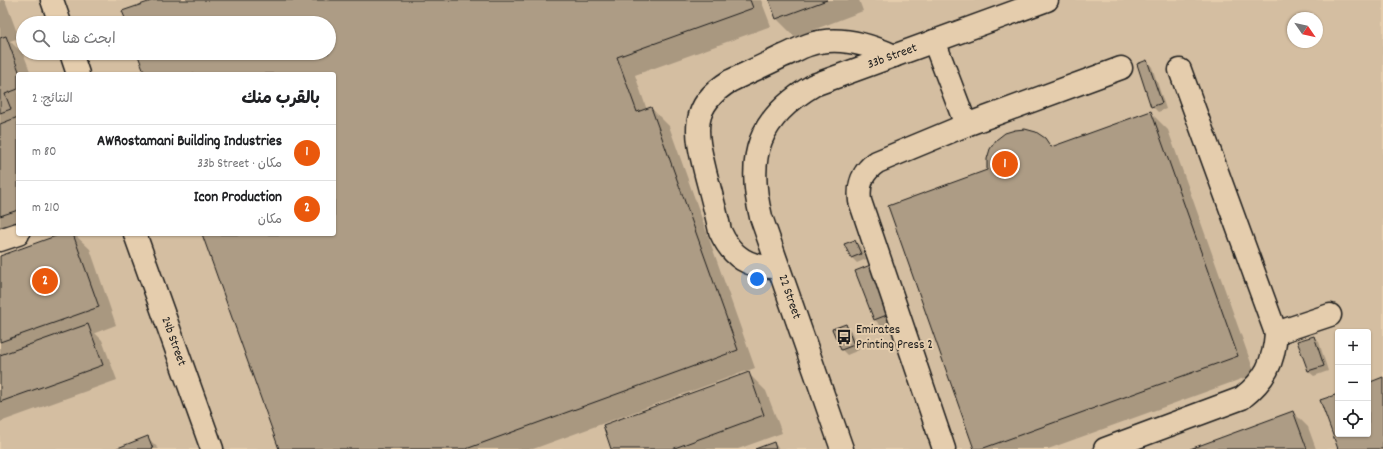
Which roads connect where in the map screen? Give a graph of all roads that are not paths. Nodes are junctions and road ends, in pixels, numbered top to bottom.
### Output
1 (52, 0) edge
2 (1047, 0) edge
3 (58, 16) edge
4 (934, 41) junction
5 (894, 56) junction
6 (73, 60) edge
7 (1121, 68) dead end
8 (1180, 70) dead end
9 (77, 72) edge
10 (966, 125) junction
11 (760, 142) joint
12 (16, 235) edge
13 (136, 236) edge
14 (0, 240) edge
15 (778, 267) junction
16 (1330, 315) dead end
17 (1276, 333) junction
18 (212, 449) edge
19 (842, 449) edge
20 (944, 449) edge
21 (1105, 449) edge

1 - 3 street
2 - 4 street, 33b Street
4 - 5 street, 33b Street
4 - 10 street
5 - 11 street, 33b Street
5 - 15 street
6 - 9 street
7 - 10 street
8 - 17 street
10 - 20 street
11 - 15 street, 22 Street
12 - 14 street
13 - 18 street, 24b Street
15 - 19 street, 22 Street
16 - 17 street
17 - 21 street

